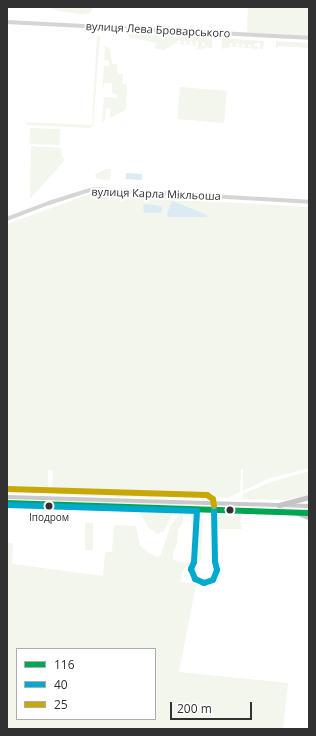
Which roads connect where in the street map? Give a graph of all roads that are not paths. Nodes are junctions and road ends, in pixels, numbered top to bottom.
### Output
1 (7, 22) edge
2 (309, 38) edge
3 (309, 202) edge
4 (7, 218) edge
5 (7, 497) edge
6 (309, 497) edge
7 (7, 503) edge
8 (206, 503) junction
9 (279, 505) junction
10 (309, 506) edge
11 (206, 508) junction
12 (294, 512) junction
13 (309, 513) edge
14 (309, 517) edge

1 - 2 street, вулиця Лева Броварського
3 - 4 street, вулиця Карла Мікльоша
5 - 8 main road
6 - 9 highway
7 - 11 main road
8 - 9 main road
8 - 11 main road
9 - 10 main road
11 - 12 main road
12 - 13 main road
12 - 14 highway

